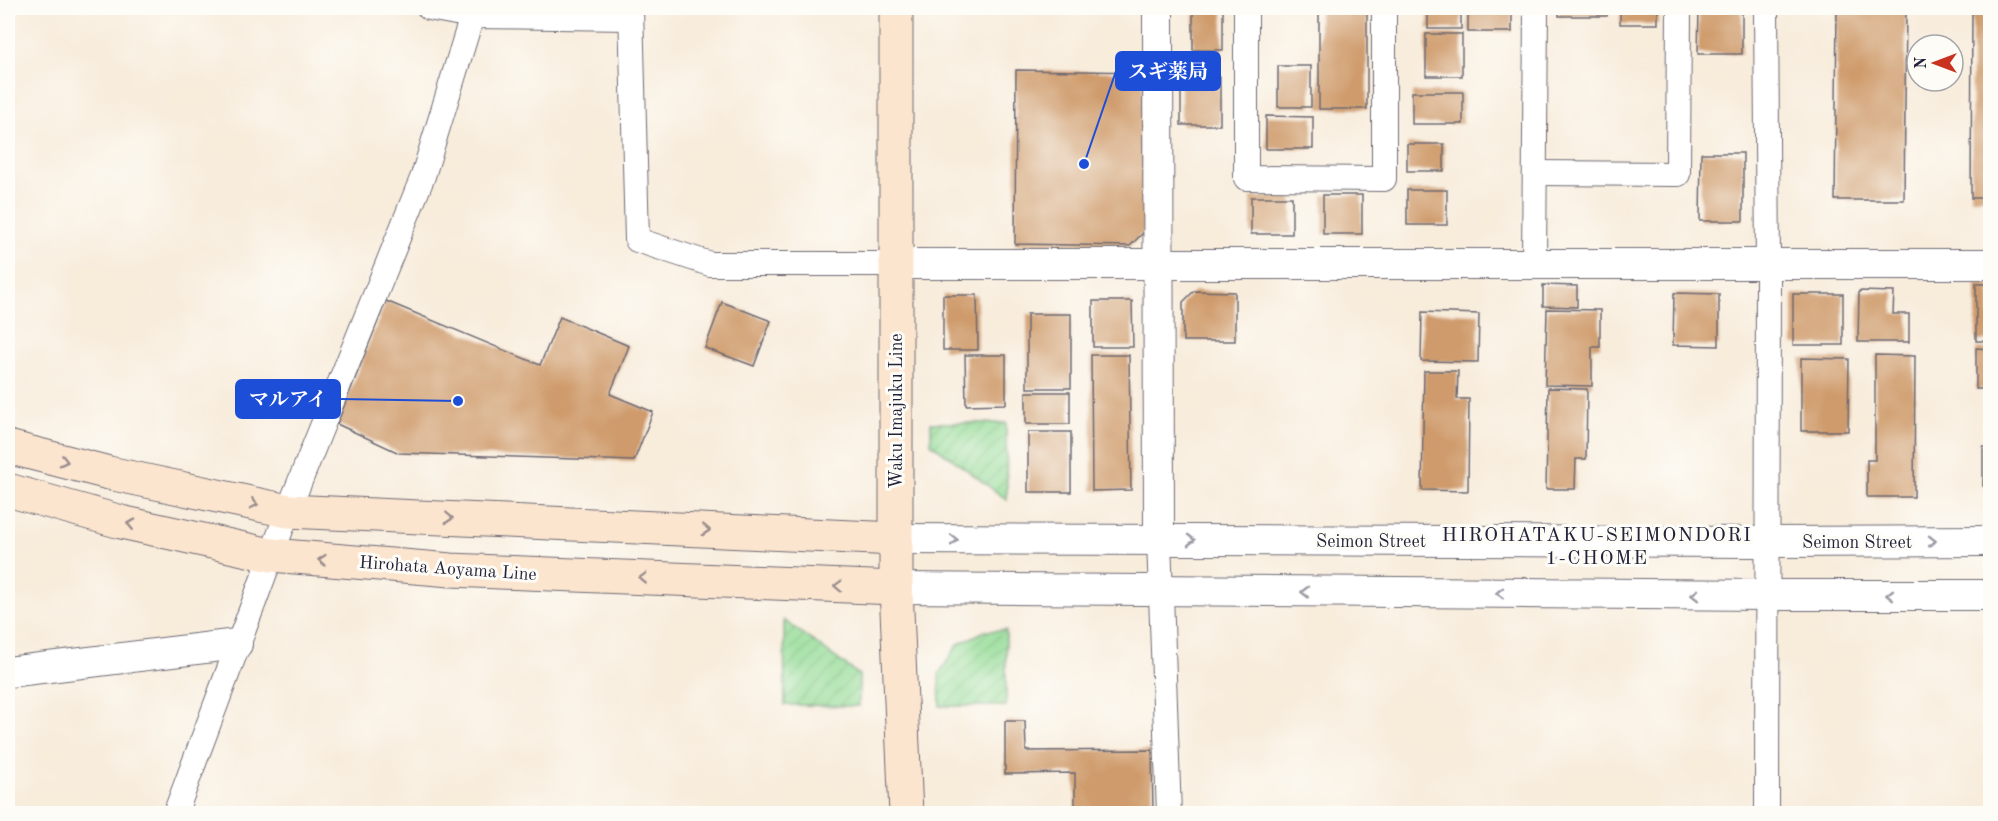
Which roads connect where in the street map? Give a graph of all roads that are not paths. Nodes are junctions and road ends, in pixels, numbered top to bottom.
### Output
1 (437, 8) edge
2 (896, 8) edge
3 (1158, 8) edge
4 (1246, 8) edge
5 (1384, 8) edge
6 (1536, 8) edge
7 (1679, 8) edge
8 (1766, 8) edge
9 (631, 13) edge
10 (472, 16) junction
11 (1535, 172) junction
12 (897, 264) junction
13 (1990, 264) edge
14 (1158, 265) junction
15 (1534, 265) junction
16 (1768, 265) junction
17 (8, 447) edge
18 (8, 489) edge
19 (288, 511) junction
20 (896, 539) junction
21 (1159, 540) junction
22 (1990, 541) edge
23 (1767, 542) junction
24 (271, 555) junction
25 (896, 588) junction
26 (1161, 590) junction
27 (1990, 595) edge
28 (1767, 596) junction
29 (237, 644) junction
30 (8, 672) edge
31 (175, 813) edge
32 (906, 813) edge
33 (1169, 813) edge
34 (1767, 813) edge

1 - 10 street
2 - 12 main road, Waku Imajuku Line
3 - 14 street
4 - 5 street
6 - 11 street
7 - 11 street
8 - 16 street
9 - 10 street
9 - 12 street
10 - 19 street
11 - 15 street
12 - 14 street
12 - 20 main road, Waku Imajuku Line
13 - 16 street
14 - 15 street
14 - 21 street
15 - 16 street
16 - 23 street
17 -> 19 main road
24 -> 18 main road, Hirohata Aoyama Line
19 -> 20 main road
19 - 24 street
20 -> 21 street, Seimon Street
20 - 25 main road, Waku Imajuku Line
21 -> 23 street, Seimon Street
21 - 26 street
23 -> 22 street, Seimon Street
23 - 28 street
25 -> 24 main road, Hirohata Aoyama Line
24 - 29 street
25 - 26 street
25 - 32 main road, Waku Imajuku Line
28 -> 26 street
26 - 33 street
27 -> 28 street
28 - 34 street
29 - 30 street
29 - 31 street

